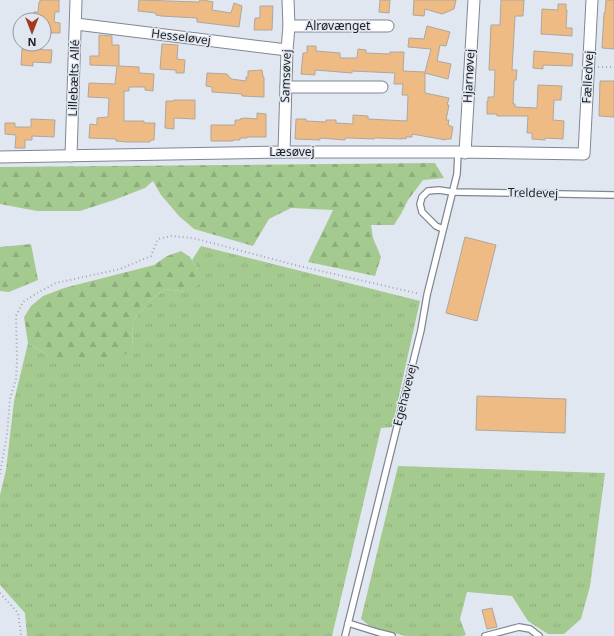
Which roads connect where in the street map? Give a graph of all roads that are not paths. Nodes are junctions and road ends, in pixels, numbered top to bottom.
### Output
1 (76, 0) edge
2 (288, 0) edge
3 (474, 0) edge
4 (592, 0) edge
5 (76, 24) junction
6 (288, 26) junction
7 (388, 26) dead end
8 (287, 50) junction
9 (286, 87) junction
10 (382, 87) dead end
11 (284, 152) junction
12 (461, 153) junction
13 (584, 154) joint
14 (71, 156) junction
15 (0, 157) edge
16 (452, 192) junction
17 (614, 194) edge
18 (443, 229) junction
19 (348, 623) junction
20 (345, 636) edge
21 (392, 636) edge
22 (485, 636) edge
23 (539, 636) edge

1 - 5 street, Lillebælts Allé
2 - 6 street, Samsøvej
3 - 12 street, Hjarnøvej
4 - 13 street, Fælledvej
5 - 8 street, Hesseløvej
5 - 14 street, Lillebælts Allé
6 - 7 street, Alrøvænget
6 - 8 street, Samsøvej
8 - 9 street, Samsøvej
9 - 10 street
9 - 11 street, Samsøvej
11 - 12 street, Læsøvej
11 - 14 street, Læsøvej
12 - 13 street, Læsøvej
12 - 16 lane, Egehavevej
14 - 15 street, Læsøvej
16 - 17 lane, Treldevej
16 - 18 lane, Egehavevej
16 - 18 lane, Treldevej
18 - 19 lane, Egehavevej
19 - 20 lane, Egehavevej
19 - 21 lane
22 - 23 lane

